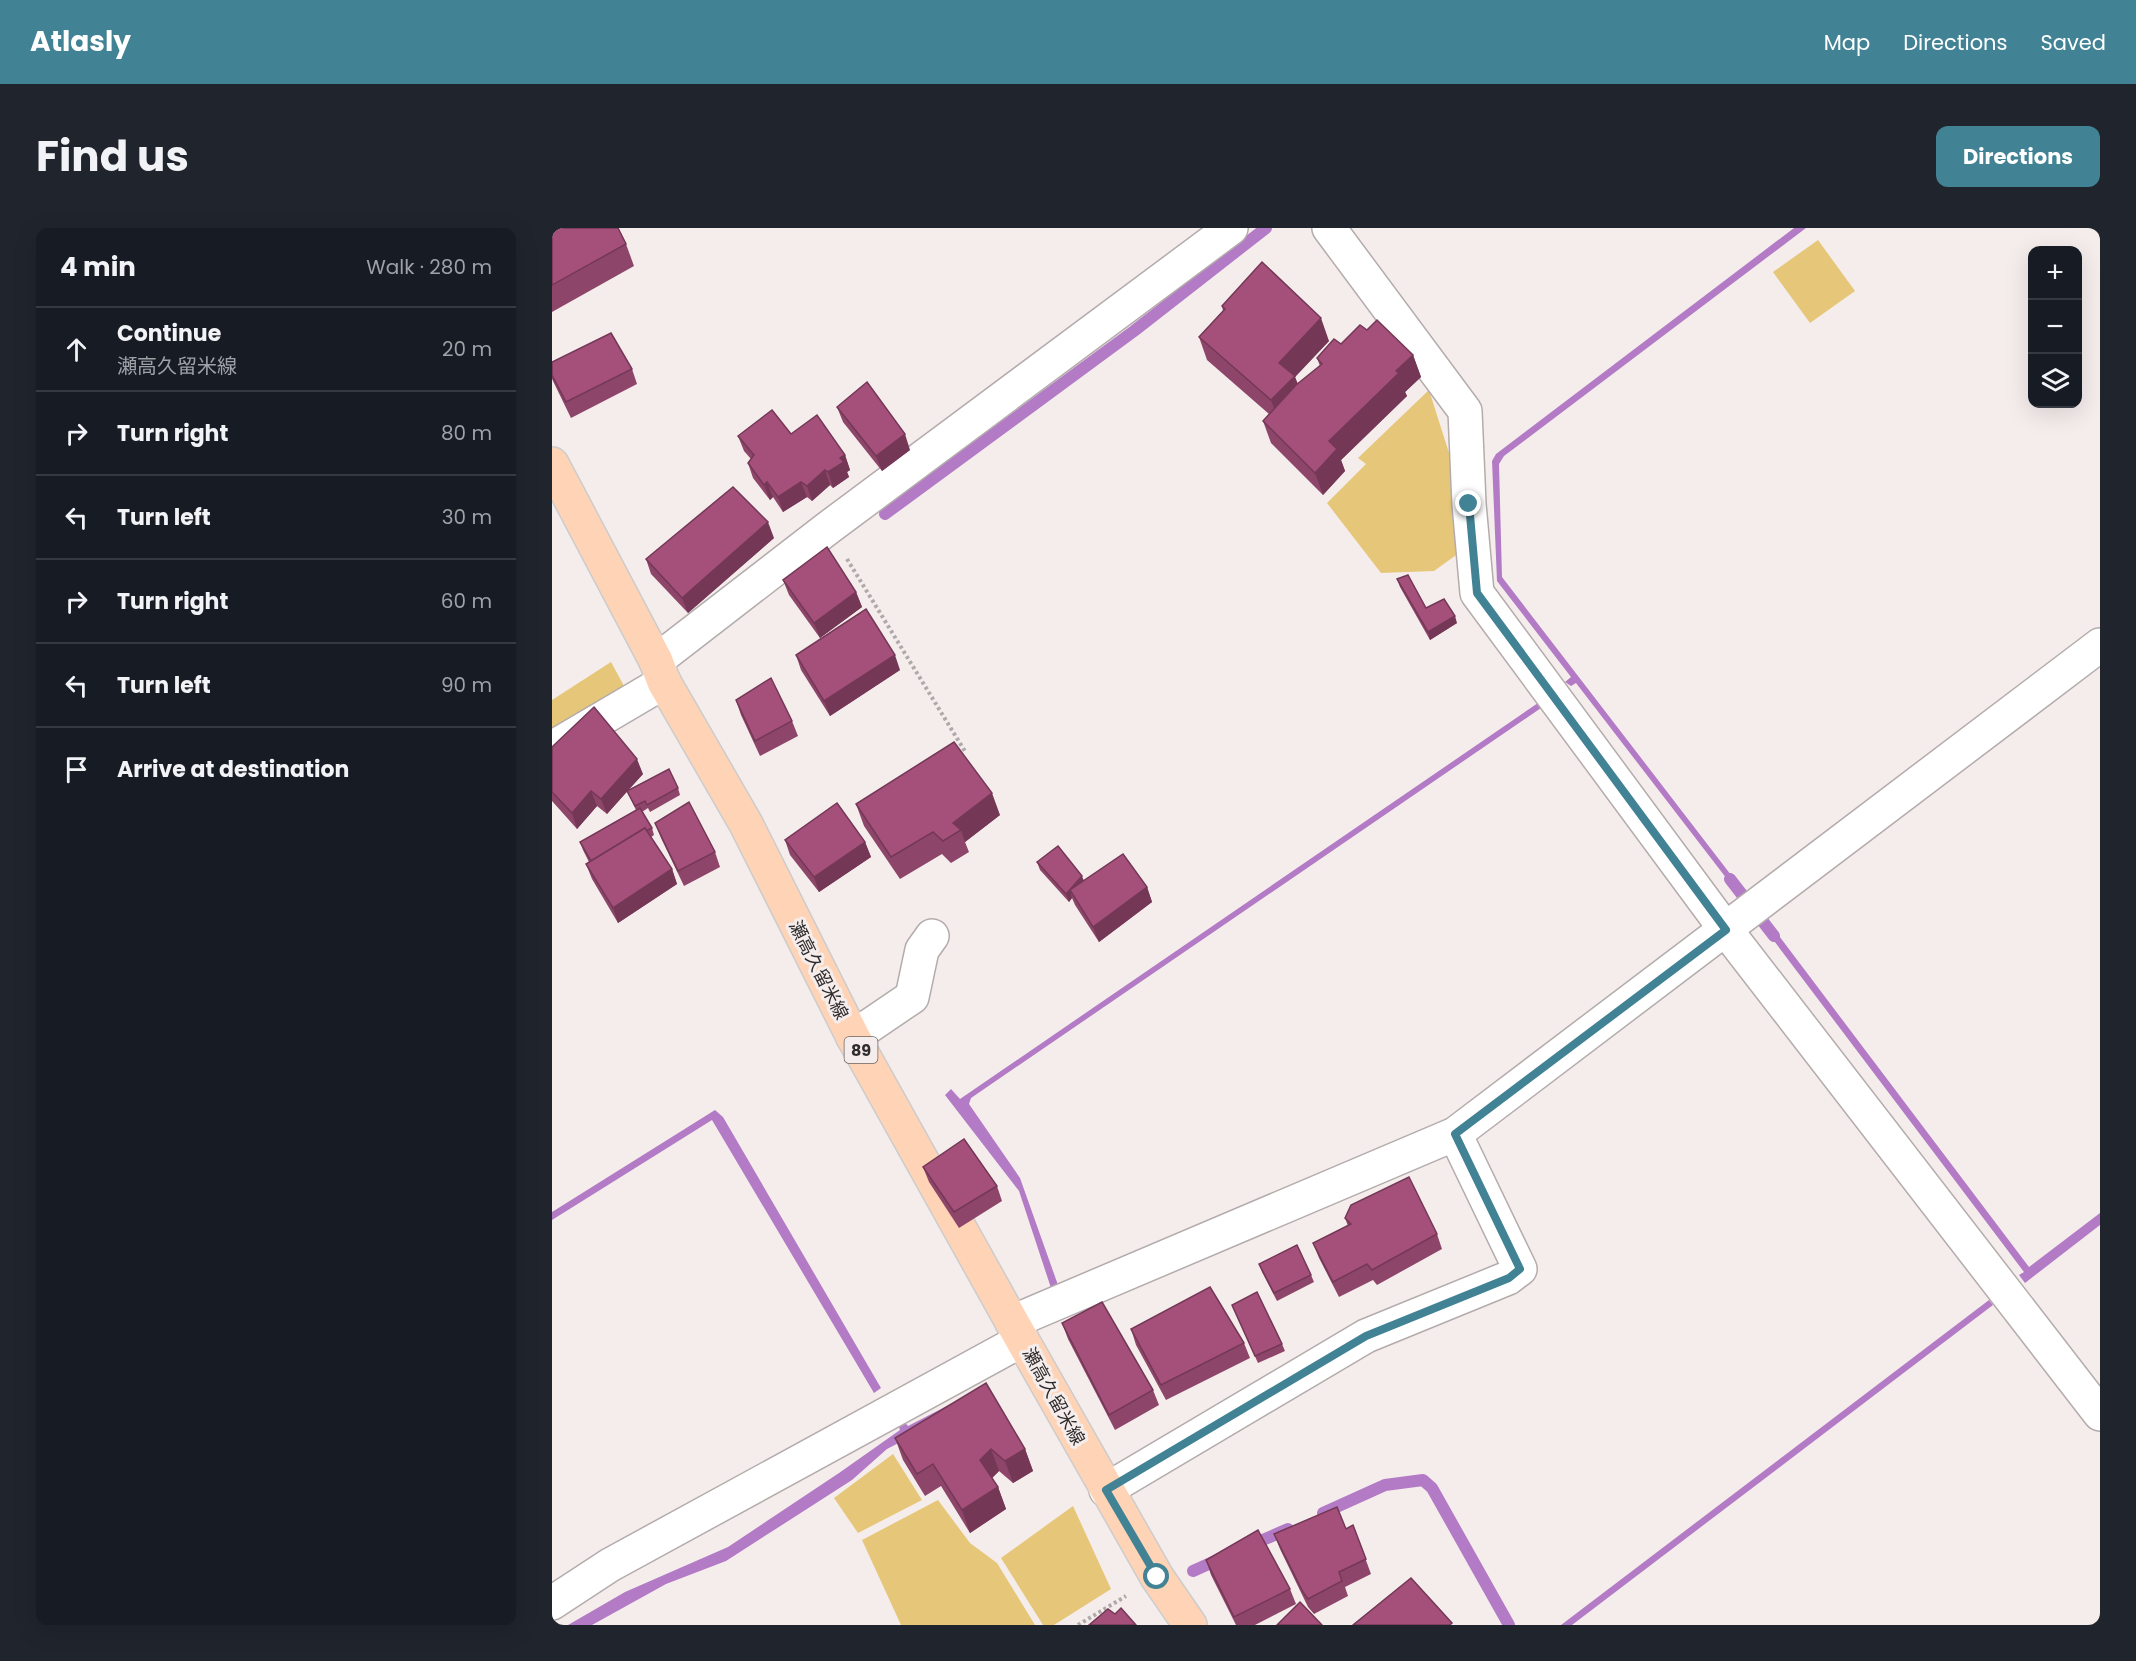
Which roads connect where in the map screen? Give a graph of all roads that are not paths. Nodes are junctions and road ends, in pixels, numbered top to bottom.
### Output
1 (1231, 228) edge
2 (1329, 228) edge
3 (552, 464) edge
4 (2100, 645) edge
5 (660, 672) junction
6 (552, 748) edge
7 (1726, 930) junction
8 (932, 936) dead end
9 (853, 1037) junction
10 (1455, 1134) junction
11 (1017, 1331) junction
12 (2100, 1414) edge
13 (1106, 1490) junction
14 (552, 1603) edge
15 (1190, 1625) edge

1 - 5 street
2 - 7 street
3 - 5 main road, 瀬高久留米線 / 89
4 - 7 street
5 - 6 street
5 - 9 main road, 瀬高久留米線 / 89
7 - 10 street
7 - 12 street
8 - 9 street
9 - 11 main road, 瀬高久留米線 / 89
10 - 11 street
10 - 13 street
11 - 13 main road, 瀬高久留米線 / 89
11 - 14 street
13 - 15 main road, 瀬高久留米線 / 89

